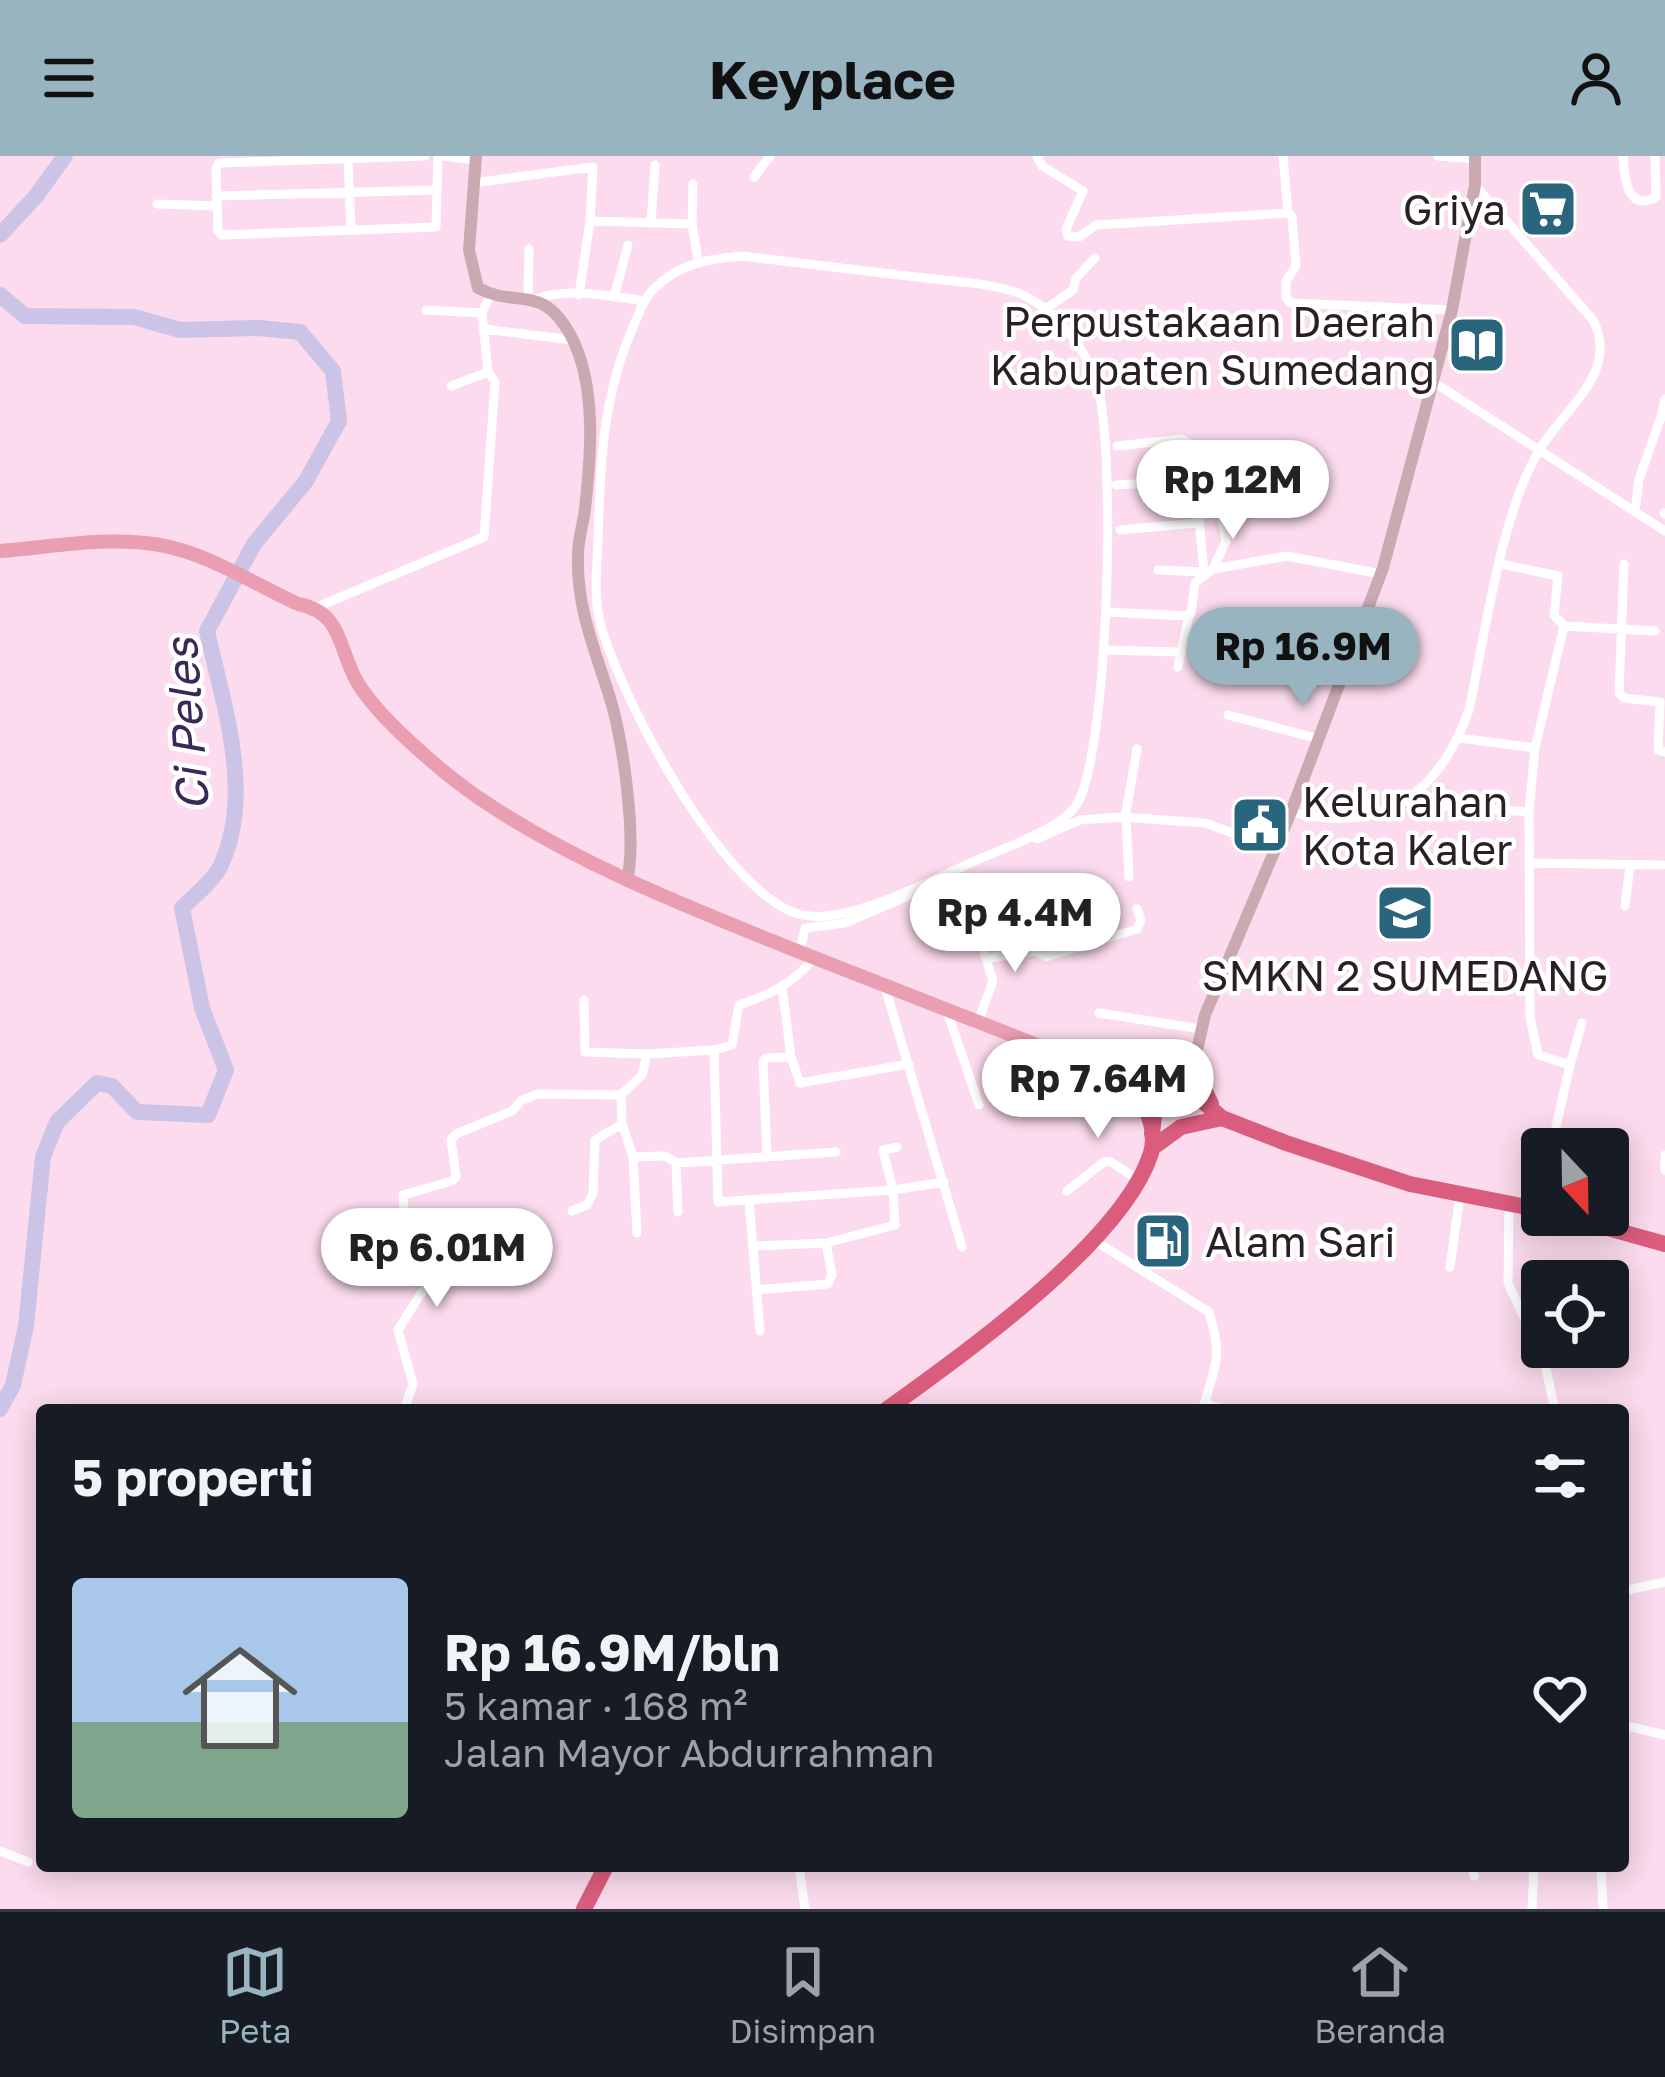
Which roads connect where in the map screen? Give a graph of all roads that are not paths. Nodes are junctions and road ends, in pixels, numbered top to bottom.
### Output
1 (424, 156) edge
2 (441, 156) edge
3 (770, 156) edge
4 (1037, 156) edge
5 (1283, 156) edge
6 (1438, 156) edge
7 (1623, 156) edge
8 (1655, 156) edge
9 (475, 158) edge
10 (1475, 158) edge
11 (348, 160) junction
12 (655, 165) dead end
13 (754, 178) dead end
14 (473, 183) junction
15 (692, 184) dead end
16 (1475, 185) junction
17 (437, 190) junction
18 (350, 195) junction
19 (216, 201) junction
20 (157, 204) dead end
21 (1288, 213) junction
22 (590, 221) junction
23 (651, 223) junction
24 (692, 224) junction
25 (351, 229) junction
26 (628, 245) dead end
27 (530, 249) dead end
28 (1095, 259) dead end
29 (698, 260) junction
30 (490, 293) junction
31 (579, 295) junction
32 (614, 297) junction
33 (532, 298) junction
34 (644, 301) junction
35 (1046, 309) junction
36 (426, 310) dead end
37 (1453, 310) junction
38 (482, 313) junction
39 (484, 329) junction
40 (573, 340) junction
41 (488, 372) junction
42 (1435, 383) junction
43 (451, 386) dead end
44 (1665, 399) edge
45 (1663, 417) edge
46 (1190, 424) dead end
47 (1189, 440) junction
48 (1117, 446) dead end
49 (1538, 452) junction
50 (1194, 482) junction
51 (1216, 483) dead end
52 (1116, 485) dead end
53 (1635, 512) junction
54 (1198, 523) junction
55 (1120, 530) dead end
56 (1665, 530) edge
57 (0, 550) edge
58 (1501, 564) junction
59 (1624, 565) dead end
60 (1158, 570) dead end
61 (1208, 570) junction
62 (1381, 574) junction
63 (317, 608) junction
64 (1106, 612) junction
65 (1189, 614) junction
66 (1564, 626) junction
67 (1620, 629) junction
68 (1654, 631) dead end
69 (1104, 650) junction
70 (1180, 652) junction
71 (1178, 667) dead end
72 (1662, 702) edge
73 (1228, 715) dead end
74 (1316, 738) junction
75 (1459, 739) junction
76 (1535, 748) junction
77 (1137, 749) dead end
78 (1665, 752) edge
79 (1404, 804) junction
80 (1291, 812) junction
81 (1529, 812) junction
82 (1125, 818) junction
83 (1274, 848) junction
84 (1529, 863) junction
85 (1663, 865) edge
86 (1630, 866) junction
87 (1129, 877) dead end
88 (627, 880) junction
89 (1625, 906) dead end
90 (1137, 909) dead end
91 (976, 927) dead end
92 (807, 955) junction
93 (988, 958) junction
94 (782, 986) junction
95 (885, 987) junction
96 (584, 1000) dead end
97 (947, 1011) junction
98 (1099, 1012) dead end
99 (978, 1022) junction
100 (1582, 1023) dead end
101 (1194, 1049) junction
102 (713, 1050) junction
103 (647, 1054) junction
104 (791, 1057) junction
105 (910, 1064) junction
106 (1570, 1065) junction
107 (1128, 1080) junction
108 (1166, 1080) junction
109 (1190, 1093) junction
110 (621, 1095) junction
111 (979, 1105) dead end
112 (1156, 1105) junction
113 (1178, 1114) junction
114 (1214, 1116) junction
115 (622, 1124) junction
116 (1556, 1128) edge
117 (1155, 1140) junction
118 (897, 1147) dead end
119 (836, 1152) dead end
120 (1665, 1155) edge
121 (767, 1156) junction
122 (633, 1157) junction
123 (718, 1160) junction
124 (676, 1163) junction
125 (1665, 1170) edge
126 (1137, 1179) junction
127 (944, 1182) junction
128 (893, 1190) junction
129 (1067, 1191) dead end
130 (1460, 1195) junction
131 (749, 1201) junction
132 (1509, 1204) junction
133 (1521, 1206) edge
134 (572, 1210) dead end
135 (678, 1212) dead end
136 (405, 1222) dead end
137 (637, 1233) dead end
138 (1629, 1234) edge
139 (533, 1239) dead end
140 (1096, 1241) junction
141 (826, 1244) junction
142 (1665, 1244) edge
143 (753, 1246) junction
144 (962, 1247) dead end
145 (1450, 1268) dead end
146 (756, 1290) junction
147 (760, 1331) dead end
148 (406, 1404) edge
149 (897, 1404) edge
150 (1205, 1404) edge
151 (1554, 1404) edge
152 (1665, 1582) edge
153 (1629, 1590) edge
154 (1629, 1726) edge
155 (1665, 1735) edge
156 (0, 1850) edge
157 (28, 1862) dead end
158 (603, 1872) edge
159 (800, 1872) edge
160 (1534, 1872) edge
161 (1601, 1872) edge
162 (584, 1909) edge
163 (806, 1909) edge
164 (1532, 1909) edge
165 (1603, 1909) edge

1 - 11 street
2 - 9 street
2 - 17 street
3 - 13 street
4 - 21 street
5 - 21 street
6 - 10 street
7 - 8 street
9 - 14 main road
10 - 16 main road
11 - 18 street
11 - 19 street
12 - 23 street
14 - 22 street
14 - 30 main road
15 - 24 street
16 - 37 main road
16 - 49 street
17 - 18 street
17 - 25 street
18 - 19 street
18 - 25 street
19 - 20 street
19 - 25 street
21 - 37 street
22 - 23 street
22 - 31 street
23 - 24 street
24 - 29 street
26 - 32 street
27 - 33 street
28 - 35 street
29 - 34 street
29 - 35 street
30 - 33 main road
30 - 38 street
31 - 32 street
31 - 33 street
32 - 34 street
33 - 40 main road
34 - 69 street
35 - 64 street
36 - 38 street
37 - 42 main road
38 - 39 street
39 - 40 street
39 - 41 street
40 - 88 main road
41 - 43 street
41 - 63 street
42 - 49 street
42 - 62 main road
44 - 45 street
45 - 53 street
46 - 47 street
47 - 48 street
47 - 50 street
49 - 53 street
49 - 58 street
50 - 52 street
50 - 54 street
51 - 61 street
53 - 56 street
54 - 55 street
54 - 61 street
57 - 63 main road
58 - 66 street
58 - 75 street
59 - 67 street
60 - 61 street
61 - 62 street
61 - 65 street
62 - 74 main road
63 - 88 main road
64 - 65 street
64 - 69 street
65 - 70 street
66 - 67 street
66 - 76 street
67 - 68 street
67 - 72 street
69 - 70 street
70 - 71 street
72 - 78 street
73 - 74 street
74 - 80 main road
75 - 76 street
75 - 79 street
76 - 81 street
77 - 82 street
79 - 80 street
79 - 81 street
80 - 83 main road
81 - 84 street
82 - 83 street
82 - 87 street
82 - 92 street
83 - 101 main road
84 - 86 street
84 - 106 street
85 - 86 street
86 - 89 street
88 - 92 main road
90 - 93 street
91 - 93 street
92 - 94 street
92 - 95 main road
93 - 99 street
94 - 102 street
94 - 104 street
95 - 97 main road
95 - 105 street
96 - 103 street
97 - 99 main road
97 - 111 street
98 - 101 street
99 - 107 main road
100 - 106 street
101 - 107 main road
101 - 108 main road
101 - 109 main road
101 - 114 highway
102 - 103 street
102 - 123 street
103 - 110 street
104 - 105 street
104 - 121 street
105 - 127 street
106 - 116 street
107 - 108 main road
107 - 112 main road
107 - 117 highway
108 - 109 highway
108 - 112 highway
109 - 113 highway
109 - 114 highway
110 - 115 street
110 - 136 street
112 - 113 highway
112 - 117 highway
113 - 114 highway
113 - 117 highway
114 - 117 highway
114 - 130 highway
115 - 122 street
115 - 134 street
117 - 126 highway
118 - 128 street
119 - 121 street
120 - 125 street
121 - 123 street
122 - 124 street
122 - 137 street
123 - 124 street
123 - 131 street
124 - 135 street
126 - 129 street
126 - 140 highway
127 - 128 street
127 - 144 street
128 - 131 street
128 - 141 street
130 - 132 highway
130 - 145 street
131 - 143 street
132 - 133 highway
132 - 151 street
138 - 142 highway
139 - 148 street
140 - 149 highway
140 - 150 street
141 - 143 street
141 - 146 street
143 - 146 street
146 - 147 street
152 - 153 street
154 - 155 street
156 - 157 street
158 - 162 highway
159 - 163 street
160 - 164 street
161 - 165 street

